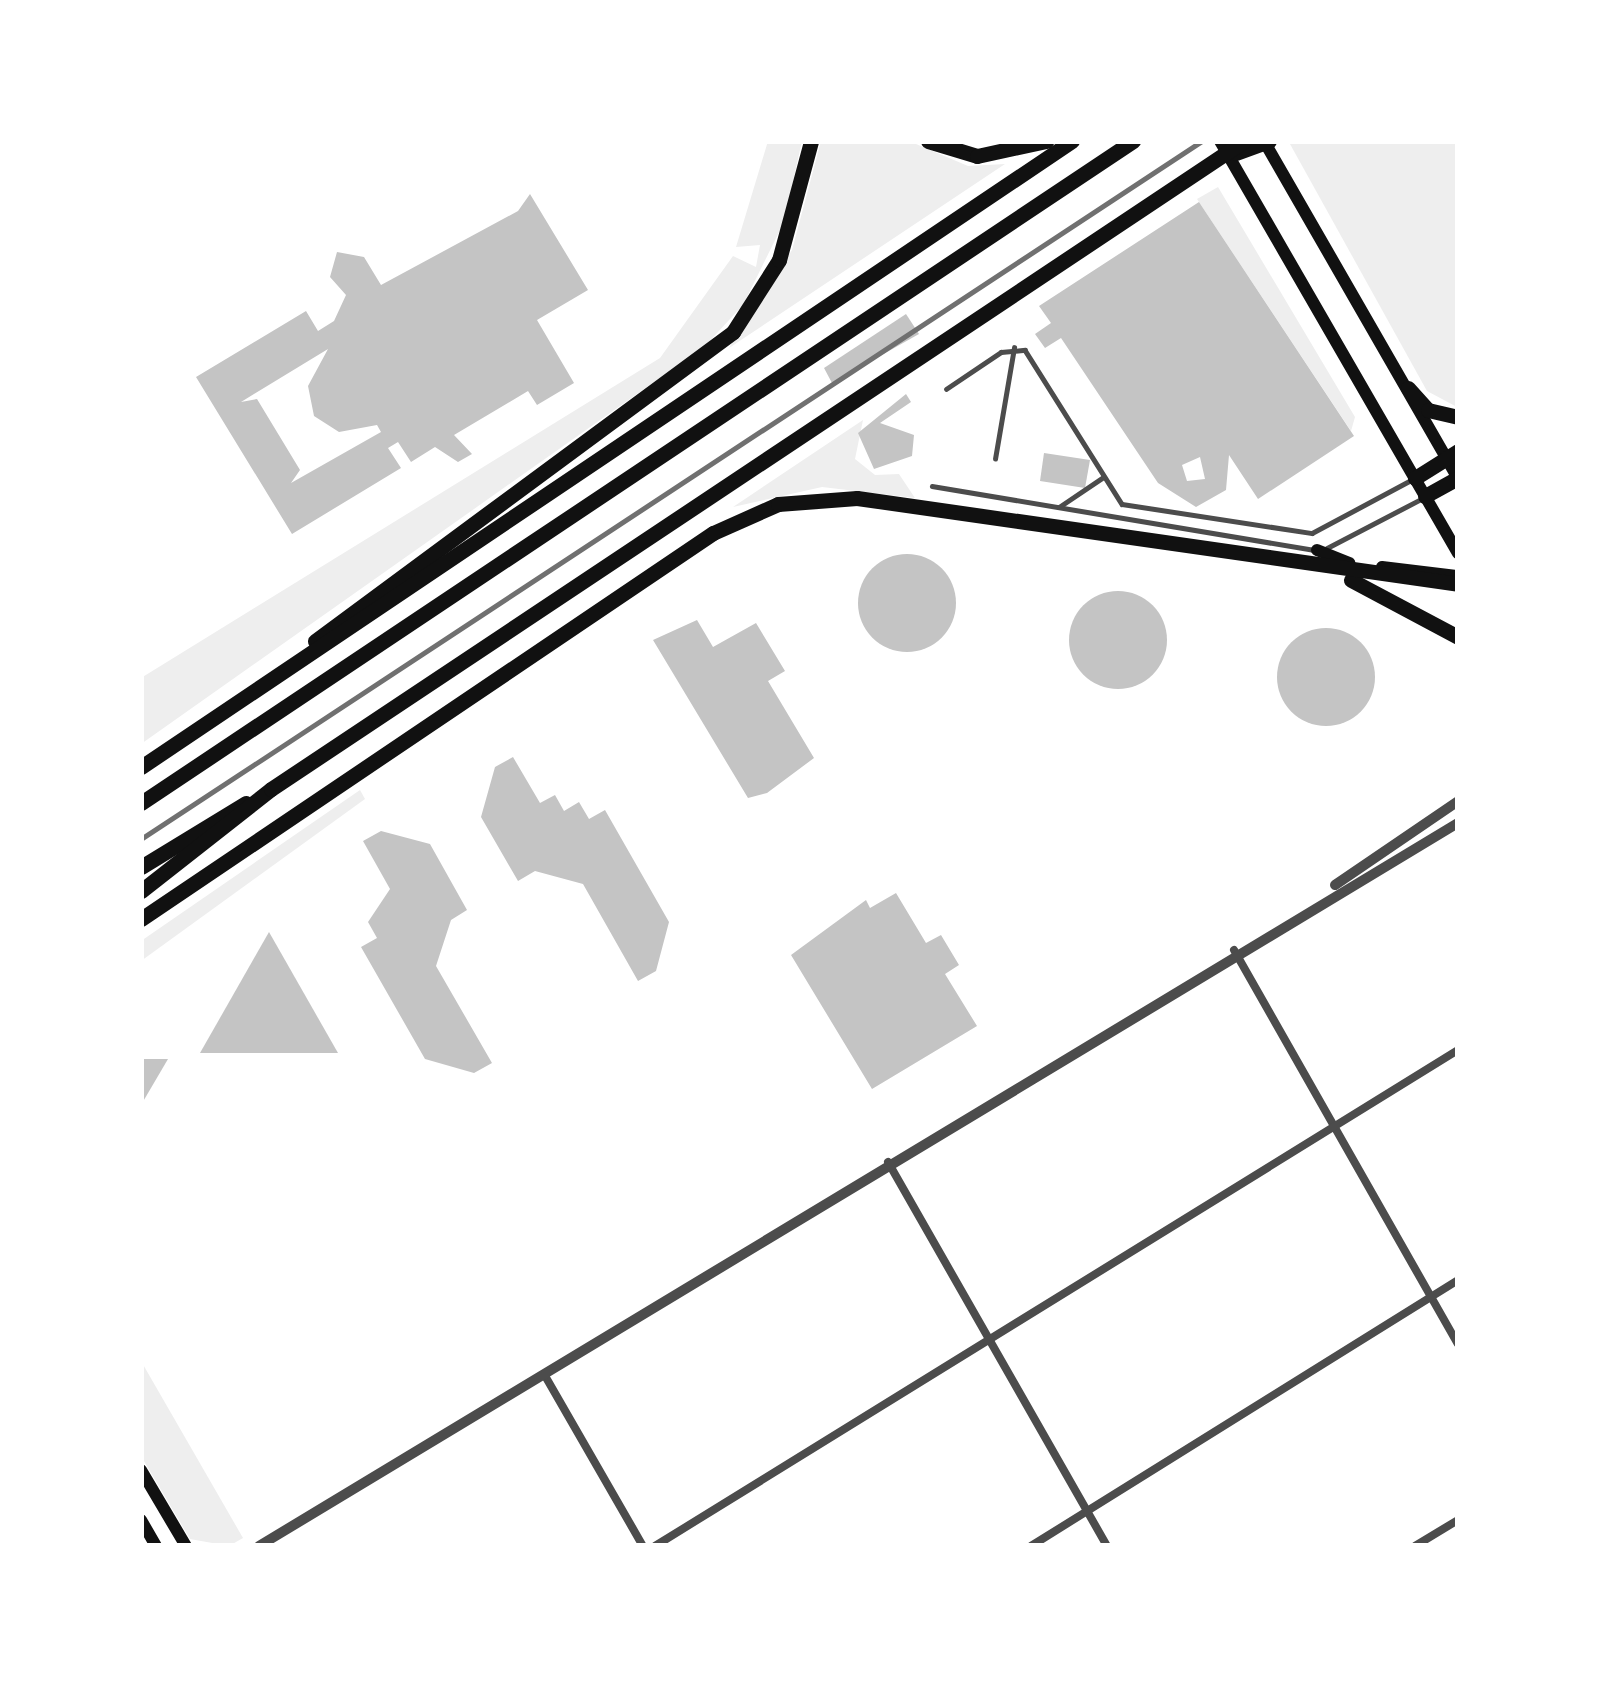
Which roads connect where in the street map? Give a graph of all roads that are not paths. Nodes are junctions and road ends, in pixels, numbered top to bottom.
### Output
1 (811, 141) edge
2 (928, 141) edge
3 (1046, 141) edge
4 (1072, 141) edge
5 (1132, 141) edge
6 (1220, 141) edge
7 (1244, 141) edge
8 (1267, 141) edge
9 (1216, 160) junction
10 (1014, 348) junction
11 (1408, 388) junction
12 (946, 389) dead end
13 (1458, 417) edge
14 (1452, 454) edge
15 (995, 459) dead end
16 (1103, 475) junction
17 (1415, 478) junction
18 (1458, 478) edge
19 (932, 486) dead end
20 (1425, 496) junction
21 (1053, 508) junction
22 (1317, 550) junction
23 (1458, 553) edge
24 (1330, 574) junction
25 (1458, 580) edge
26 (1458, 638) edge
27 (231, 707) junction
28 (141, 767) edge
29 (271, 788) junction
30 (1458, 801) edge
31 (141, 803) edge
32 (1458, 823) edge
33 (141, 867) edge
34 (141, 891) edge
35 (1309, 905) junction
36 (141, 919) edge
37 (1234, 950) junction
38 (1458, 1050) edge
39 (1335, 1125) junction
40 (888, 1162) junction
41 (1458, 1280) edge
42 (1433, 1300) junction
43 (989, 1341) junction
44 (1458, 1344) edge
45 (543, 1373) junction
46 (141, 1470) edge
47 (1087, 1512) junction
48 (141, 1520) edge
49 (1458, 1520) edge
50 (156, 1546) edge
51 (186, 1546) edge
52 (259, 1546) edge
53 (643, 1546) edge
54 (655, 1546) edge
55 (1031, 1546) edge
56 (1106, 1546) edge
57 (1415, 1546) edge

1 - 27 highway
2 - 3 highway
4 - 27 highway
5 - 31 highway
6 - 17 main road
7 - 9 highway
8 - 9 highway
8 - 11 main road
9 - 29 highway
10 - 12 lane
10 - 15 lane
10 - 16 lane
11 - 13 highway
11 - 14 main road
14 - 17 highway
14 - 18 main road
16 - 17 lane
16 - 21 lane
17 - 20 main road
18 - 20 highway
19 - 21 lane
20 - 22 lane
20 - 23 main road
21 - 22 lane
22 - 25 main road
24 - 25 highway
24 - 26 highway
24 - 36 highway
27 - 28 highway
29 - 33 highway
29 - 34 highway
30 - 35 street
32 - 35 street
35 - 37 street
37 - 39 street
37 - 40 street
38 - 39 street
39 - 42 street
39 - 43 street
40 - 43 street
40 - 45 street
41 - 42 street
42 - 44 street
42 - 47 street
43 - 47 street
43 - 54 street
45 - 52 street
45 - 53 street
46 - 51 main road
47 - 55 street
47 - 56 street
48 - 50 main road
49 - 57 street

